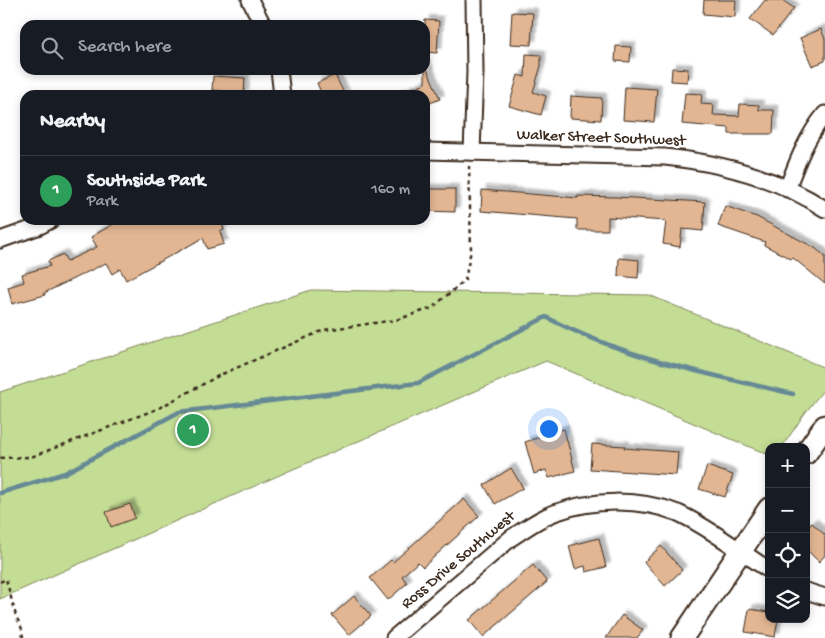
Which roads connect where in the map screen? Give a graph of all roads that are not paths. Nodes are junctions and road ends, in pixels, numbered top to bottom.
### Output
1 (250, 0) edge
2 (474, 0) edge
3 (260, 20) edge
4 (280, 75) edge
5 (281, 90) edge
6 (825, 114) edge
7 (430, 151) edge
8 (471, 152) junction
9 (787, 189) junction
10 (825, 209) edge
11 (40, 225) edge
12 (0, 240) edge
13 (825, 426) edge
14 (810, 447) edge
15 (765, 515) edge
16 (740, 551) junction
17 (765, 567) edge
18 (810, 591) edge
19 (825, 597) edge
20 (394, 638) edge
21 (682, 638) edge

1 - 3 street
2 - 8 street
4 - 5 street
6 - 9 street
7 - 8 street, Walker Street Southwest
8 - 9 street, Walker Street Southwest
9 - 10 street, Walker Street Southwest
11 - 12 street
13 - 14 street
15 - 16 street
16 - 17 street, Ross Drive Southwest
16 - 20 street, Ross Drive Southwest
16 - 21 street
18 - 19 street

